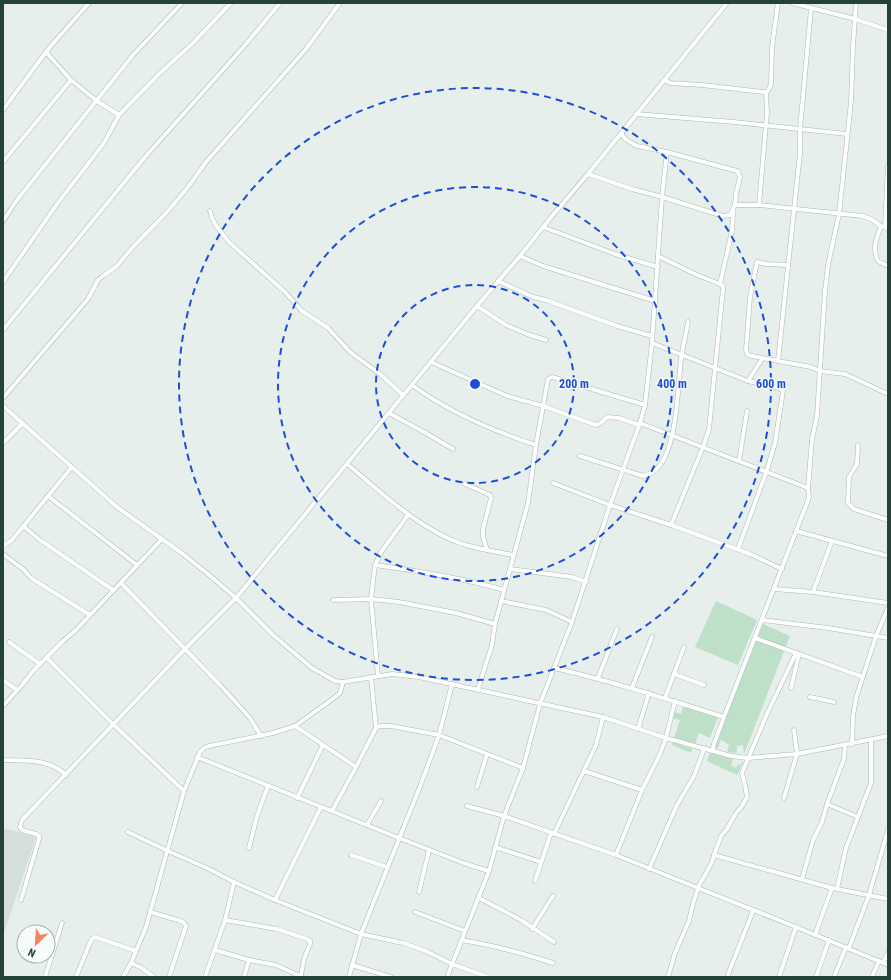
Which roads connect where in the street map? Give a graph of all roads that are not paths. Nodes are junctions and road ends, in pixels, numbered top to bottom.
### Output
1 (89, 3) edge
2 (182, 3) edge
3 (231, 3) edge
4 (280, 3) edge
5 (340, 3) edge
6 (727, 3) edge
7 (778, 3) edge
8 (792, 3) edge
9 (811, 3) edge
10 (856, 3) edge
11 (810, 8) junction
12 (855, 19) junction
13 (888, 30) edge
14 (46, 52) junction
15 (71, 80) junction
16 (665, 80) junction
17 (766, 92) junction
18 (97, 101) junction
19 (3, 110) edge
20 (636, 114) junction
21 (119, 115) junction
22 (766, 126) junction
23 (800, 129) junction
24 (621, 133) junction
25 (847, 134) junction
26 (667, 152) junction
27 (3, 162) edge
28 (888, 166) edge
29 (588, 174) junction
30 (662, 197) junction
31 (735, 205) junction
32 (759, 205) junction
33 (794, 209) junction
34 (210, 211) dead end
35 (733, 211) junction
36 (839, 214) junction
37 (3, 222) edge
38 (543, 227) junction
39 (885, 227) edge
40 (520, 256) junction
41 (658, 256) junction
42 (788, 265) junction
43 (888, 266) edge
44 (658, 267) junction
45 (498, 281) junction
46 (3, 282) edge
47 (720, 284) junction
48 (655, 301) junction
49 (477, 306) junction
50 (688, 322) dead end
51 (3, 330) edge
52 (652, 336) junction
53 (546, 340) dead end
54 (652, 343) junction
55 (682, 354) junction
56 (762, 359) junction
57 (778, 361) junction
58 (431, 362) junction
59 (715, 368) junction
60 (820, 371) junction
61 (748, 381) junction
62 (412, 385) junction
63 (888, 394) edge
64 (403, 396) junction
65 (3, 398) edge
66 (644, 405) junction
67 (3, 406) edge
68 (543, 406) junction
69 (747, 411) dead end
70 (388, 413) junction
71 (23, 423) junction
72 (639, 424) junction
73 (672, 435) junction
74 (3, 443) edge
75 (536, 445) junction
76 (858, 445) dead end
77 (703, 447) junction
78 (453, 449) dead end
79 (580, 456) dead end
80 (739, 461) junction
81 (347, 464) junction
82 (71, 468) junction
83 (623, 470) junction
84 (766, 473) junction
85 (553, 483) dead end
86 (465, 484) dead end
87 (808, 488) junction
88 (48, 496) junction
89 (610, 505) junction
90 (408, 515) junction
91 (888, 520) edge
92 (671, 525) junction
93 (23, 526) junction
94 (796, 531) junction
95 (162, 539) junction
96 (832, 541) junction
97 (3, 546) edge
98 (738, 549) junction
99 (486, 550) junction
100 (3, 554) edge
101 (514, 556) junction
102 (888, 556) edge
103 (375, 564) junction
104 (137, 565) junction
105 (510, 569) junction
106 (782, 569) junction
107 (586, 582) junction
108 (120, 583) junction
109 (774, 589) junction
110 (113, 590) junction
111 (504, 590) junction
112 (813, 592) junction
113 (236, 598) junction
114 (371, 599) junction
115 (333, 600) dead end
116 (501, 602) junction
117 (888, 603) edge
118 (888, 608) edge
119 (90, 616) junction
120 (762, 620) junction
121 (572, 622) junction
122 (495, 624) junction
123 (617, 629) dead end
124 (876, 636) junction
125 (652, 637) dead end
126 (755, 638) junction
127 (888, 638) edge
128 (9, 642) dead end
129 (684, 647) dead end
130 (185, 649) junction
131 (797, 653) junction
132 (47, 658) junction
133 (40, 664) junction
134 (554, 668) junction
135 (674, 674) junction
136 (378, 676) junction
137 (371, 677) junction
138 (863, 677) junction
139 (598, 678) junction
140 (3, 680) edge
141 (343, 682) junction
142 (452, 684) junction
143 (704, 684) dead end
144 (632, 688) junction
145 (791, 688) dead end
146 (478, 689) junction
147 (17, 690) junction
148 (649, 693) junction
149 (810, 697) dead end
150 (665, 698) junction
151 (675, 701) junction
152 (834, 702) dead end
153 (540, 704) junction
154 (3, 706) edge
155 (603, 717) junction
156 (724, 718) junction
157 (114, 725) junction
158 (295, 726) junction
159 (376, 728) junction
160 (638, 729) junction
161 (794, 730) dead end
162 (439, 735) junction
163 (262, 736) junction
164 (888, 736) edge
165 (666, 738) junction
166 (871, 740) junction
167 (323, 744) junction
168 (852, 744) junction
169 (845, 745) junction
170 (704, 749) junction
171 (712, 751) junction
172 (487, 754) junction
173 (797, 754) junction
174 (197, 757) junction
175 (748, 758) junction
176 (3, 760) edge
177 (356, 767) junction
178 (523, 768) junction
179 (584, 771) junction
180 (66, 775) junction
181 (268, 786) junction
182 (477, 787) dead end
183 (642, 790) junction
184 (184, 791) junction
185 (297, 798) junction
186 (784, 798) dead end
187 (380, 801) dead end
188 (828, 804) junction
189 (467, 806) dead end
190 (321, 807) junction
191 (332, 811) junction
192 (504, 816) junction
193 (858, 817) junction
194 (367, 825) junction
195 (888, 830) edge
196 (128, 832) dead end
197 (552, 833) junction
198 (399, 838) junction
199 (495, 847) junction
200 (249, 848) dead end
201 (429, 850) junction
202 (168, 851) junction
203 (351, 855) dead end
204 (616, 855) junction
205 (714, 855) junction
206 (541, 862) junction
207 (387, 867) junction
208 (649, 869) junction
209 (488, 871) junction
210 (802, 879) junction
211 (535, 881) dead end
212 (234, 882) junction
213 (698, 888) junction
214 (832, 888) junction
215 (837, 889) junction
216 (419, 892) dead end
217 (869, 895) junction
218 (553, 896) dead end
219 (478, 898) junction
220 (888, 899) edge
221 (21, 900) dead end
222 (276, 900) junction
223 (753, 910) junction
224 (150, 912) junction
225 (415, 912) dead end
226 (226, 920) junction
227 (62, 923) dead end
228 (796, 927) junction
229 (532, 929) junction
230 (465, 931) junction
231 (361, 934) junction
232 (815, 935) junction
233 (461, 940) junction
234 (829, 940) junction
235 (554, 942) dead end
236 (848, 948) junction
237 (216, 950) junction
238 (136, 951) junction
239 (888, 954) edge
240 (249, 960) junction
241 (131, 963) junction
242 (553, 963) dead end
243 (883, 963) edge
244 (452, 964) junction
245 (352, 965) junction
246 (301, 976) edge
247 (45, 977) edge
248 (76, 977) edge
249 (124, 977) edge
250 (154, 977) edge
251 (169, 977) edge
252 (205, 977) edge
253 (244, 977) edge
254 (349, 977) edge
255 (391, 977) edge
256 (447, 977) edge
257 (488, 977) edge
258 (668, 977) edge
259 (727, 977) edge
260 (779, 977) edge
261 (816, 977) edge
262 (834, 977) edge
263 (872, 977) edge

1 - 14 street
2 - 18 street
3 - 21 street
4 - 51 street
5 - 65 street
6 - 16 street
7 - 17 street
8 - 11 street
9 - 11 street
10 - 12 street
11 - 12 street
11 - 23 street
12 - 13 street
12 - 25 street
14 - 15 street
14 - 19 street
15 - 18 street
15 - 27 street
16 - 17 street
16 - 20 street
17 - 22 street
18 - 21 street
18 - 37 street
20 - 22 street
20 - 24 street
21 - 46 street
22 - 23 street
22 - 32 street
23 - 25 street
23 - 33 street
24 - 26 street
24 - 29 street
25 - 36 street
26 - 30 street
26 - 31 street
28 - 39 street
29 - 30 street
29 - 38 street
30 - 35 street
30 - 41 street
31 - 32 street
31 - 35 street
32 - 33 street
33 - 36 street
33 - 42 street
34 - 64 street
35 - 47 street
36 - 39 street
36 - 60 street
38 - 40 street
38 - 44 street
39 - 43 street
40 - 45 street
40 - 48 street
41 - 44 street
41 - 47 street
42 - 56 street
42 - 57 street
44 - 48 street
45 - 49 street
45 - 52 street
47 - 59 street
48 - 52 street
49 - 53 street
49 - 58 street
50 - 55 street
52 - 54 street
54 - 55 street
54 - 66 street
55 - 59 street
55 - 73 street
56 - 57 street
56 - 61 street
57 - 60 street
58 - 62 street
58 - 68 street
59 - 61 street
59 - 77 street
60 - 63 street
60 - 87 street
61 - 84 street
62 - 64 street
62 - 75 street
64 - 70 street
66 - 68 street
66 - 72 street
67 - 71 street
68 - 72 street
68 - 75 street
69 - 80 street
70 - 78 street
70 - 81 street
71 - 74 street
71 - 82 street
72 - 73 street
72 - 83 street
73 - 77 street
73 - 83 street
75 - 101 street
76 - 91 street
77 - 80 street
77 - 92 street
79 - 83 street
80 - 84 street
81 - 90 street
81 - 113 street
82 - 88 street
82 - 95 street
83 - 89 street
84 - 87 street
84 - 98 street
85 - 89 street
86 - 99 street
87 - 94 street
88 - 93 street
88 - 104 street
89 - 92 street
89 - 107 street
90 - 99 street
90 - 103 street
92 - 98 street
93 - 97 street
93 - 110 street
94 - 96 street
94 - 106 street
95 - 104 street
95 - 113 street
96 - 102 street
96 - 112 street
98 - 106 street
99 - 101 street
100 - 119 street
101 - 105 street
103 - 111 street
103 - 114 street
104 - 108 street
105 - 107 street
105 - 111 street
106 - 109 street
107 - 121 street
108 - 110 street
108 - 130 street
109 - 112 street
109 - 120 street
110 - 119 street
111 - 116 street
112 - 117 street
113 - 130 street
113 - 141 street
114 - 115 street
114 - 122 street
114 - 136 street
116 - 121 street
116 - 122 street
118 - 124 street
119 - 132 street
120 - 124 street
120 - 126 street
121 - 134 street
122 - 146 street
123 - 139 street
124 - 127 street
124 - 138 street
125 - 144 street
126 - 131 street
126 - 156 street
128 - 133 street
129 - 135 street
130 - 157 street
130 - 163 street
131 - 138 street
131 - 145 street
131 - 175 street
132 - 133 street
132 - 157 street
133 - 147 street
134 - 139 street
134 - 153 street
135 - 143 street
135 - 150 street
136 - 137 street
136 - 142 street
137 - 141 street
137 - 159 street
138 - 168 street
139 - 144 street
140 - 147 street
141 - 158 street
142 - 146 street
142 - 162 street
144 - 148 street
146 - 153 street
147 - 154 street
148 - 150 street
148 - 160 street
149 - 152 street
150 - 151 street
151 - 156 street
151 - 165 street
153 - 155 street
153 - 178 street
155 - 160 street
155 - 179 street
156 - 171 street
157 - 180 street
157 - 184 street
158 - 163 street
158 - 167 street
159 - 162 street
159 - 177 street
160 - 165 street
161 - 173 street
162 - 172 street
162 - 198 street
163 - 174 street
164 - 166 street
165 - 170 street
165 - 183 street
166 - 168 street
166 - 193 street
167 - 177 street
167 - 185 street
168 - 169 street
169 - 173 street
169 - 188 street
170 - 171 street
170 - 208 street
171 - 175 street
172 - 178 street
172 - 182 street
173 - 175 street
173 - 186 street
174 - 181 street
174 - 184 street
175 - 205 street
176 - 180 street
177 - 191 street
178 - 192 street
179 - 183 street
179 - 197 street
180 - 221 street
181 - 185 street
181 - 200 street
183 - 204 street
184 - 202 street
185 - 190 street
187 - 194 street
188 - 193 street
188 - 210 street
189 - 192 street
190 - 191 street
190 - 222 street
191 - 194 street
192 - 197 street
192 - 199 street
193 - 215 street
194 - 198 street
195 - 217 street
196 - 202 street
197 - 204 street
197 - 206 street
198 - 201 street
198 - 207 street
199 - 206 street
199 - 209 street
201 - 209 street
201 - 216 street
202 - 212 street
202 - 224 street
203 - 207 street
204 - 208 street
205 - 210 street
205 - 213 street
206 - 211 street
207 - 231 street
208 - 213 street
209 - 219 street
210 - 214 street
212 - 222 street
212 - 226 street
213 - 223 street
213 - 258 street
214 - 215 street
214 - 232 street
215 - 217 street
217 - 220 street
217 - 236 street
218 - 229 street
219 - 229 street
219 - 230 street
222 - 231 street
223 - 228 street
223 - 259 street
224 - 238 street
224 - 251 street
225 - 230 street
226 - 237 street
226 - 246 street
227 - 247 street
228 - 232 street
228 - 260 street
229 - 235 street
230 - 233 street
231 - 244 street
231 - 245 street
232 - 234 street
233 - 242 street
233 - 244 street
234 - 236 street
234 - 261 street
236 - 243 street
236 - 262 street
237 - 240 street
237 - 252 street
238 - 241 street
238 - 248 street
239 - 243 street
240 - 246 street
240 - 253 street
241 - 249 street
241 - 250 street
243 - 263 street
244 - 256 street
244 - 257 street
245 - 254 street
245 - 255 street

